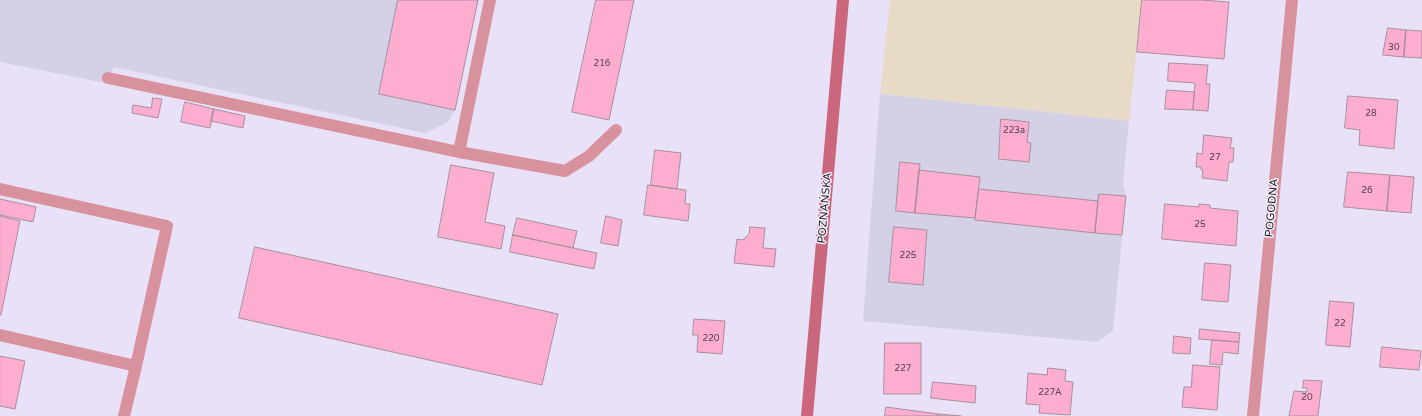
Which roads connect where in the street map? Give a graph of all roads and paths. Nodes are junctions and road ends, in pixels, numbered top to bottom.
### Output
1 (490, 0) edge
2 (843, 0) edge
3 (1292, 0) edge
4 (108, 78) dead end
5 (616, 130) dead end
6 (459, 152) junction
7 (0, 189) edge
8 (0, 335) edge
9 (136, 366) junction
10 (124, 416) edge
11 (807, 416) edge
12 (1253, 416) edge

1 - 6 street
2 - 11 main road, POZNAŃSKA
3 - 12 street, POGODNA
4 - 6 street
5 - 6 street
7 - 9 street
8 - 9 street
9 - 10 street

